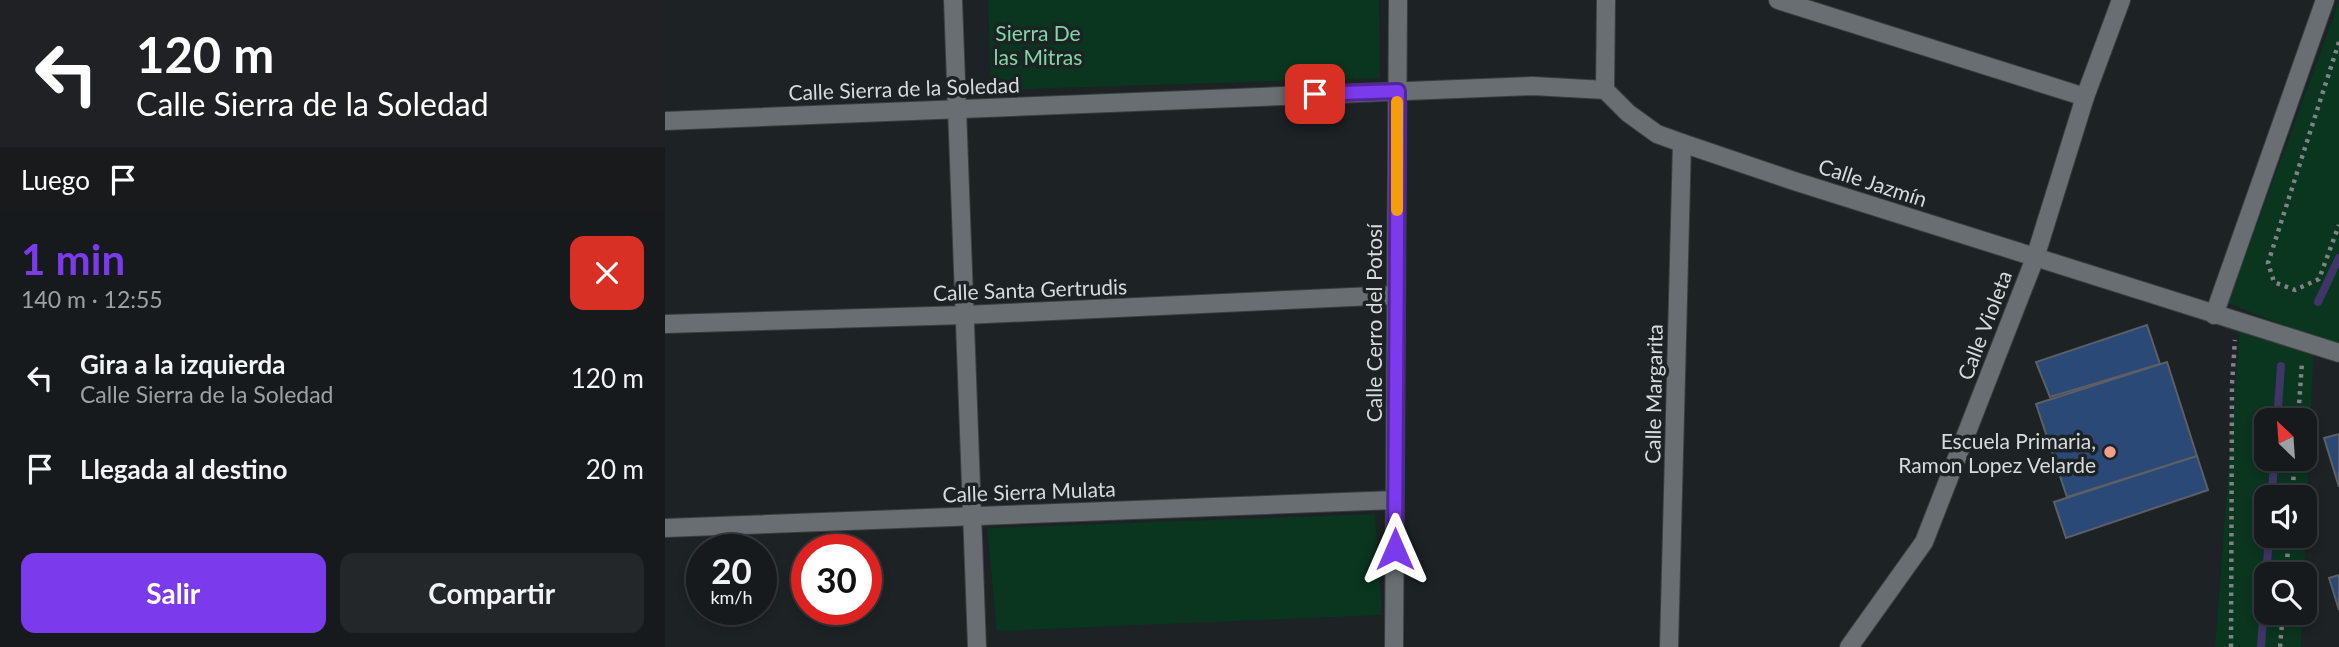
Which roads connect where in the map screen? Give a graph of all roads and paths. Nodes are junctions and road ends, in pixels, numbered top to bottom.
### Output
1 (953, 0) edge
2 (1398, 0) edge
3 (1606, 0) edge
4 (1778, 0) edge
5 (2121, 0) edge
6 (2325, 0) edge
7 (2339, 42) edge
8 (1605, 90) junction
9 (1398, 91) junction
10 (2085, 97) junction
11 (957, 109) junction
12 (665, 121) edge
13 (1682, 143) junction
14 (2339, 225) edge
15 (2035, 258) junction
16 (1396, 295) junction
17 (965, 315) junction
18 (2214, 315) junction
19 (2236, 321) junction
20 (665, 324) edge
21 (2304, 342) junction
22 (2339, 353) edge
23 (2299, 408) edge
24 (1395, 500) junction
25 (972, 516) junction
26 (665, 528) edge
27 (2282, 625) edge
28 (977, 647) edge
29 (1394, 647) edge
30 (1669, 647) edge
31 (1849, 647) edge
32 (2231, 647) edge
33 (2280, 647) edge

1 - 11 street
2 - 9 street, Calle Cerro del Potosí
3 - 8 street
4 - 10 street
5 - 10 street, Calle Violeta
6 - 18 street
7 - 14 path
8 - 9 street
8 - 13 street, Calle Jazmín
9 - 11 street, Calle Sierra de la Soledad
9 - 16 street, Calle Cerro del Potosí
10 - 15 street, Calle Violeta
11 - 12 street, Calle Sierra de la Soledad
11 - 17 street
13 - 15 street, Calle Jazmín
13 - 30 street, Calle Margarita
15 - 18 street, Calle Jazmín
15 - 31 street, Calle Violeta
16 - 17 street, Calle Santa Gertrudis
16 - 24 street, Calle Cerro del Potosí
17 - 20 street, Calle Santa Gertrudis
17 - 25 street
18 - 19 street, Calle Jazmín
19 - 21 street, Calle Jazmín
19 - 32 path
21 - 22 street, Calle Jazmín
21 - 23 path
24 - 25 street, Calle Sierra Mulata
24 - 29 street, Calle Cerro del Potosí
25 - 26 street, Calle Sierra Mulata
25 - 28 street
27 - 33 path

